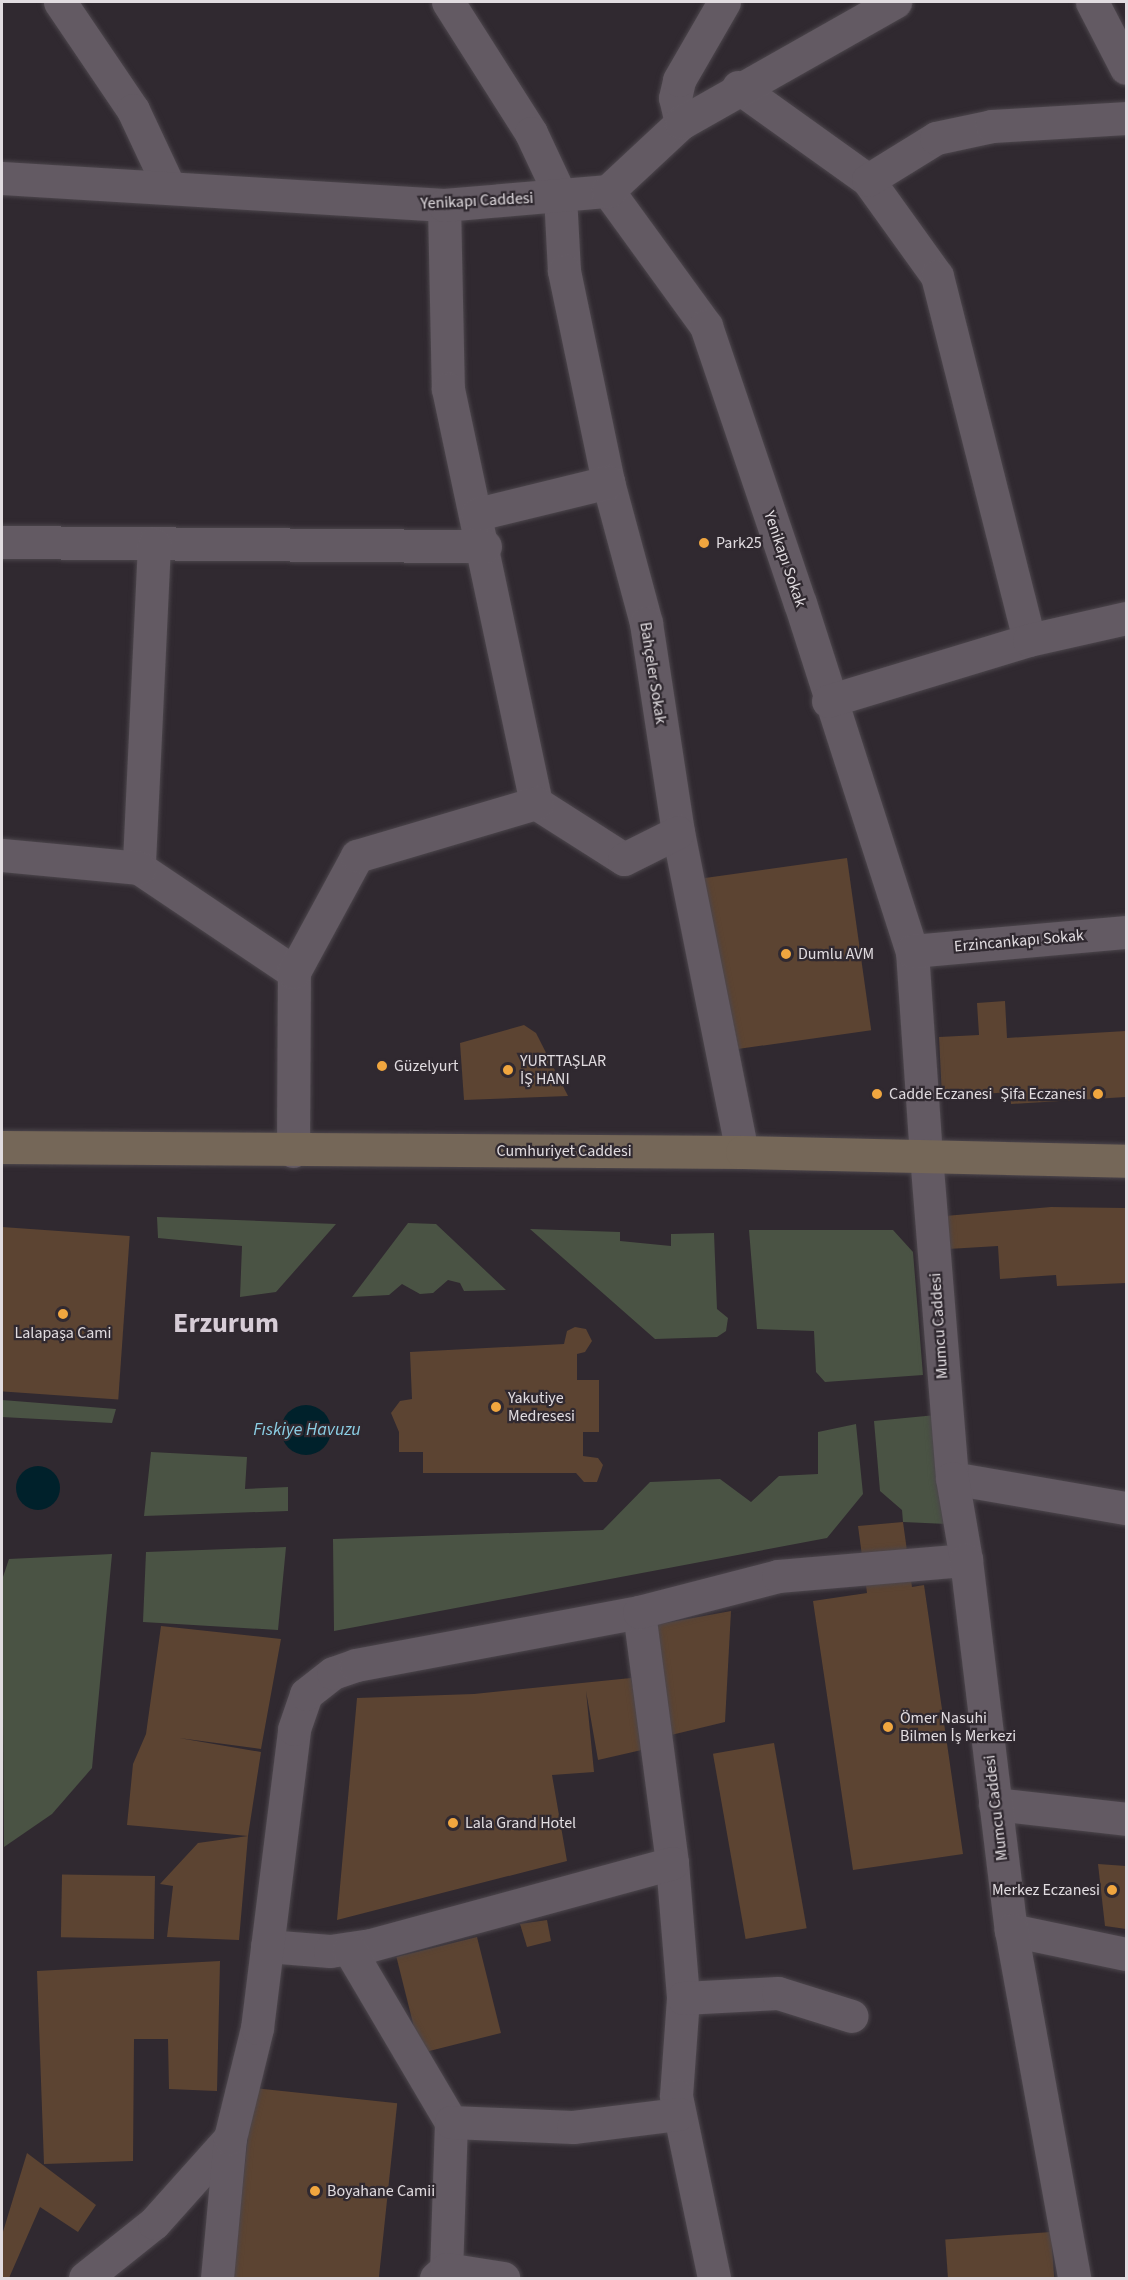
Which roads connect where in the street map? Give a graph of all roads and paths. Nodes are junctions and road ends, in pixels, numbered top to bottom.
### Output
1 (60, 2) edge
2 (448, 2) edge
3 (724, 2) edge
4 (895, 2) edge
5 (1092, 2) edge
6 (1126, 68) edge
7 (738, 87) junction
8 (1126, 118) edge
9 (681, 123) junction
10 (2, 178) edge
11 (868, 180) junction
12 (169, 186) junction
13 (608, 191) junction
14 (560, 195) junction
15 (444, 205) junction
16 (608, 482) junction
17 (477, 514) junction
18 (2, 542) edge
19 (154, 544) junction
20 (484, 546) junction
21 (1126, 618) edge
22 (1029, 640) junction
23 (828, 701) junction
24 (536, 803) junction
25 (678, 832) junction
26 (2, 855) edge
27 (139, 868) junction
28 (1126, 932) edge
29 (912, 951) junction
30 (294, 972) junction
31 (2, 1147) edge
32 (293, 1150) junction
33 (742, 1152) junction
34 (926, 1155) junction
35 (1126, 1161) edge
36 (951, 1478) junction
37 (1126, 1508) edge
38 (966, 1560) junction
39 (639, 1612) junction
40 (995, 1804) junction
41 (1126, 1819) edge
42 (672, 1863) junction
43 (1011, 1930) junction
44 (267, 1946) junction
45 (349, 1949) junction
46 (1126, 1954) edge
47 (683, 1998) junction
48 (852, 2016) dead end
49 (679, 2114) junction
50 (451, 2122) junction
51 (230, 2138) junction
52 (441, 2274) edge
53 (86, 2278) edge
54 (218, 2278) edge
55 (503, 2278) edge
56 (714, 2278) edge
57 (1074, 2278) edge

1 - 12 street
2 - 14 street
3 - 9 street
4 - 7 street
5 - 6 street
7 - 9 street
7 - 11 street
8 - 11 street
9 - 13 street
10 - 12 street, Yenikapı Caddesi
11 - 22 street
12 - 15 street, Yenikapı Caddesi
13 - 14 street, Yenikapı Caddesi
13 - 23 street, Yenikapı Sokak
14 - 15 street, Yenikapı Caddesi
14 - 16 street, Bahçeler Sokak
15 - 17 street
16 - 17 street
16 - 25 street, Bahçeler Sokak
17 - 20 street
18 - 19 street
19 - 20 street
19 - 27 street
20 - 24 street
21 - 22 street
22 - 23 street
23 - 29 street, Yenikapı Sokak
24 - 25 street
24 - 30 street
25 - 33 street, Bahçeler Sokak
26 - 27 street
27 - 30 street
28 - 29 street, Erzincankapı Sokak
29 - 34 street, Mumcu Caddesi
30 - 32 street
31 - 32 main road, Cumhuriyet Caddesi
32 - 33 main road, Cumhuriyet Caddesi
33 - 34 main road, Cumhuriyet Caddesi
34 - 35 main road, Cumhuriyet Caddesi
34 - 36 street, Mumcu Caddesi
36 - 37 street
36 - 38 street, Mumcu Caddesi
38 - 39 street
38 - 40 street, Mumcu Caddesi
39 - 42 street
39 - 44 street
40 - 41 street
40 - 43 street, Mumcu Caddesi
42 - 45 street
42 - 47 street
43 - 46 street
43 - 57 street, Mumcu Caddesi
44 - 45 street
44 - 51 street
45 - 50 street
47 - 48 street
47 - 49 street
49 - 50 street
49 - 56 street
50 - 52 street
51 - 53 street
51 - 54 street
52 - 55 street

